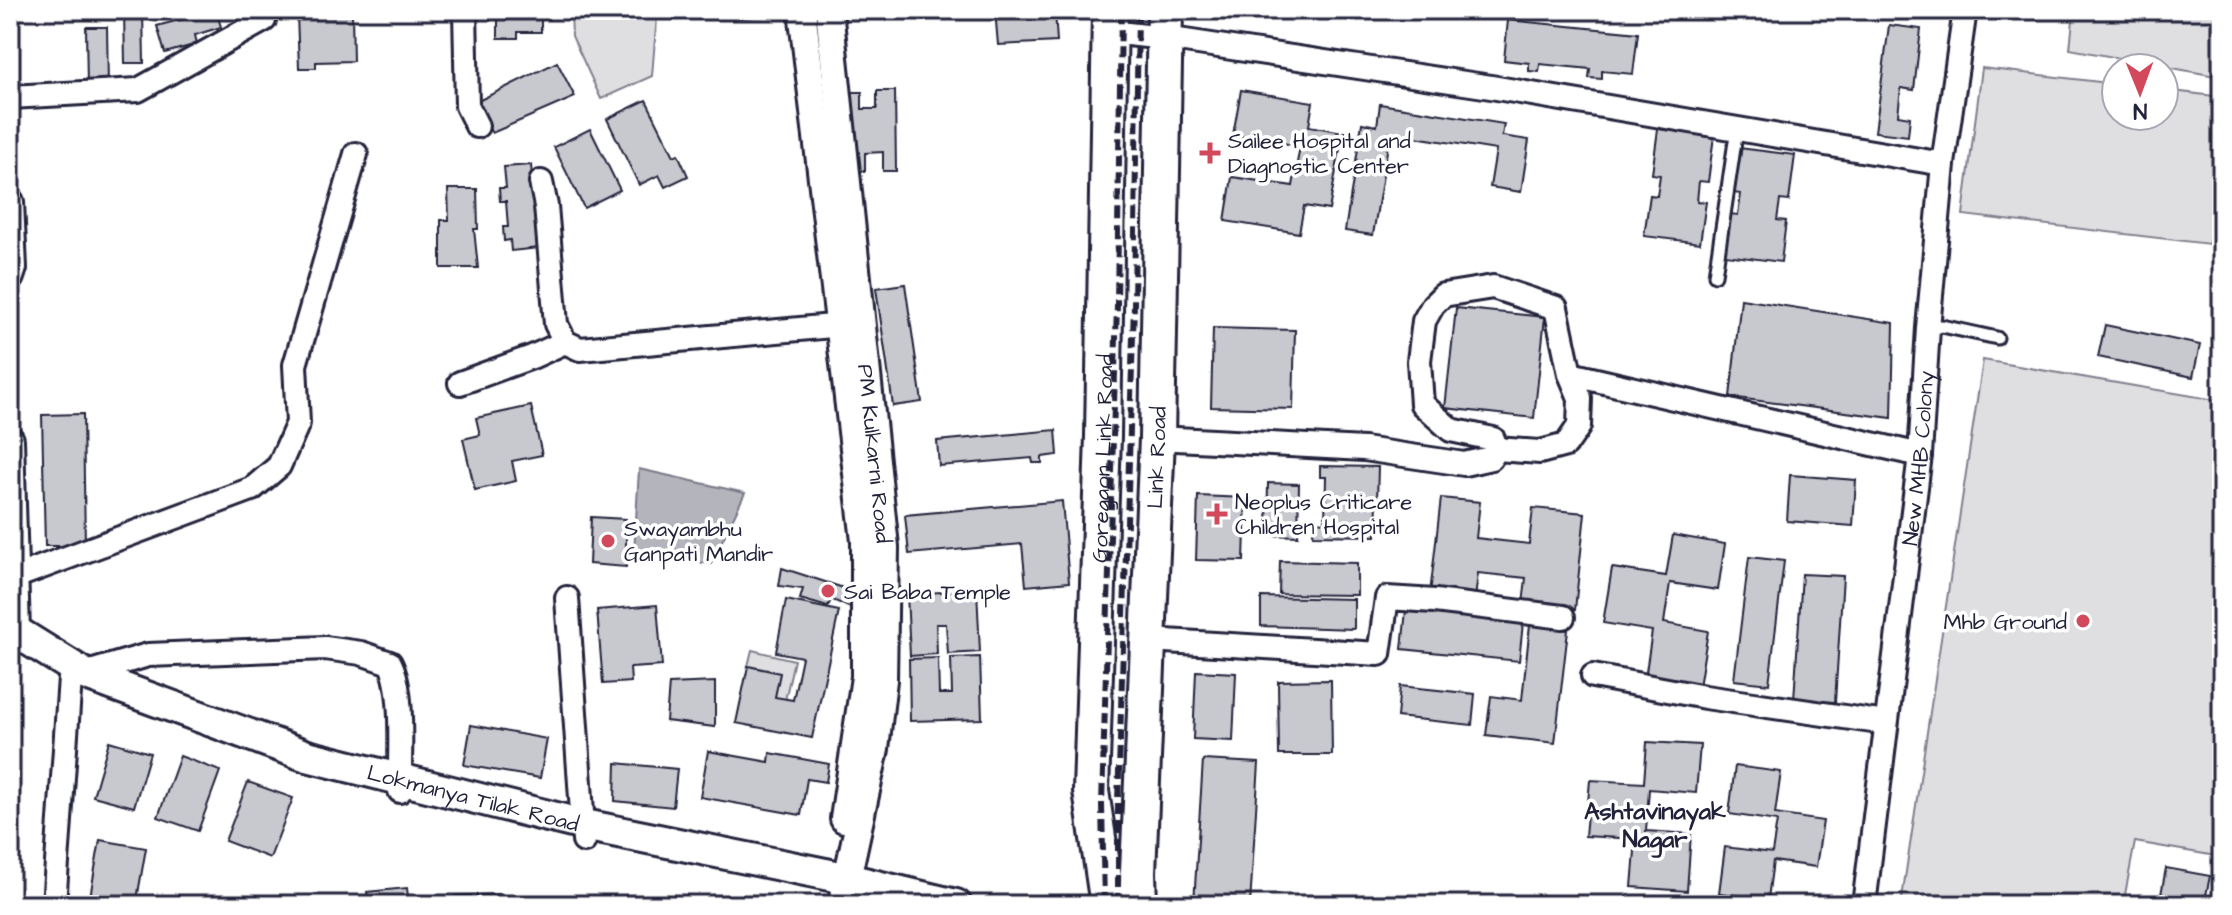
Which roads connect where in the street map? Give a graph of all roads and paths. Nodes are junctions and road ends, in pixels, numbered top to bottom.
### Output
1 (263, 10) edge
2 (465, 10) edge
3 (802, 10) edge
4 (829, 10) edge
5 (1965, 10) edge
6 (1110, 21) edge
7 (1165, 24) edge
8 (10, 97) edge
9 (477, 126) dead end
10 (1737, 128) junction
11 (356, 154) dead end
12 (1943, 164) junction
13 (541, 182) dead end
14 (10, 202) edge
15 (11, 271) edge
16 (1715, 275) dead end
17 (852, 325) junction
18 (1928, 328) junction
19 (1997, 338) dead end
20 (565, 342) junction
21 (1570, 374) junction
22 (460, 383) dead end
23 (1157, 438) junction
24 (10, 440) edge
25 (1496, 449) junction
26 (1920, 455) junction
27 (15, 577) junction
28 (567, 598) dead end
29 (1563, 617) dead end
30 (11, 636) edge
31 (1149, 640) junction
32 (77, 676) junction
33 (1593, 676) dead end
34 (1886, 723) junction
35 (400, 787) junction
36 (584, 833) junction
37 (846, 890) edge
38 (54, 905) edge
39 (956, 905) edge
40 (1108, 905) edge
41 (1139, 905) edge
42 (1864, 905) edge

1 - 8 street
2 - 9 street
3 - 17 street, PM Kulkarni Road
4 - 17 street, PM Kulkarni Road
5 - 12 street, New MHB Colony
6 - 7 street
6 - 40 main road, Goregaon Link Road
7 - 10 street
7 - 23 main road, Link Road
10 - 12 street
10 - 16 lane
11 - 27 street
12 - 18 street, New MHB Colony
13 - 20 street
14 - 15 street
17 - 20 street
17 - 37 street, PM Kulkarni Road
18 - 19 lane
18 - 26 street, New MHB Colony
20 - 22 street
21 - 25 street
21 - 25 street
21 - 26 street
23 - 25 street
23 - 31 main road, Link Road
24 - 27 street
26 - 34 street, New MHB Colony
27 - 30 street
28 - 36 street
29 - 31 street
30 - 32 main road, Lokmanya Tilak Road
31 - 41 main road, Link Road
32 - 35 main road, Lokmanya Tilak Road
32 - 35 street
32 - 38 street
33 - 34 street
34 - 42 street, New MHB Colony
35 - 36 main road, Lokmanya Tilak Road
36 - 37 main road, Lokmanya Tilak Road
37 - 39 main road, Lokmanya Tilak Road

